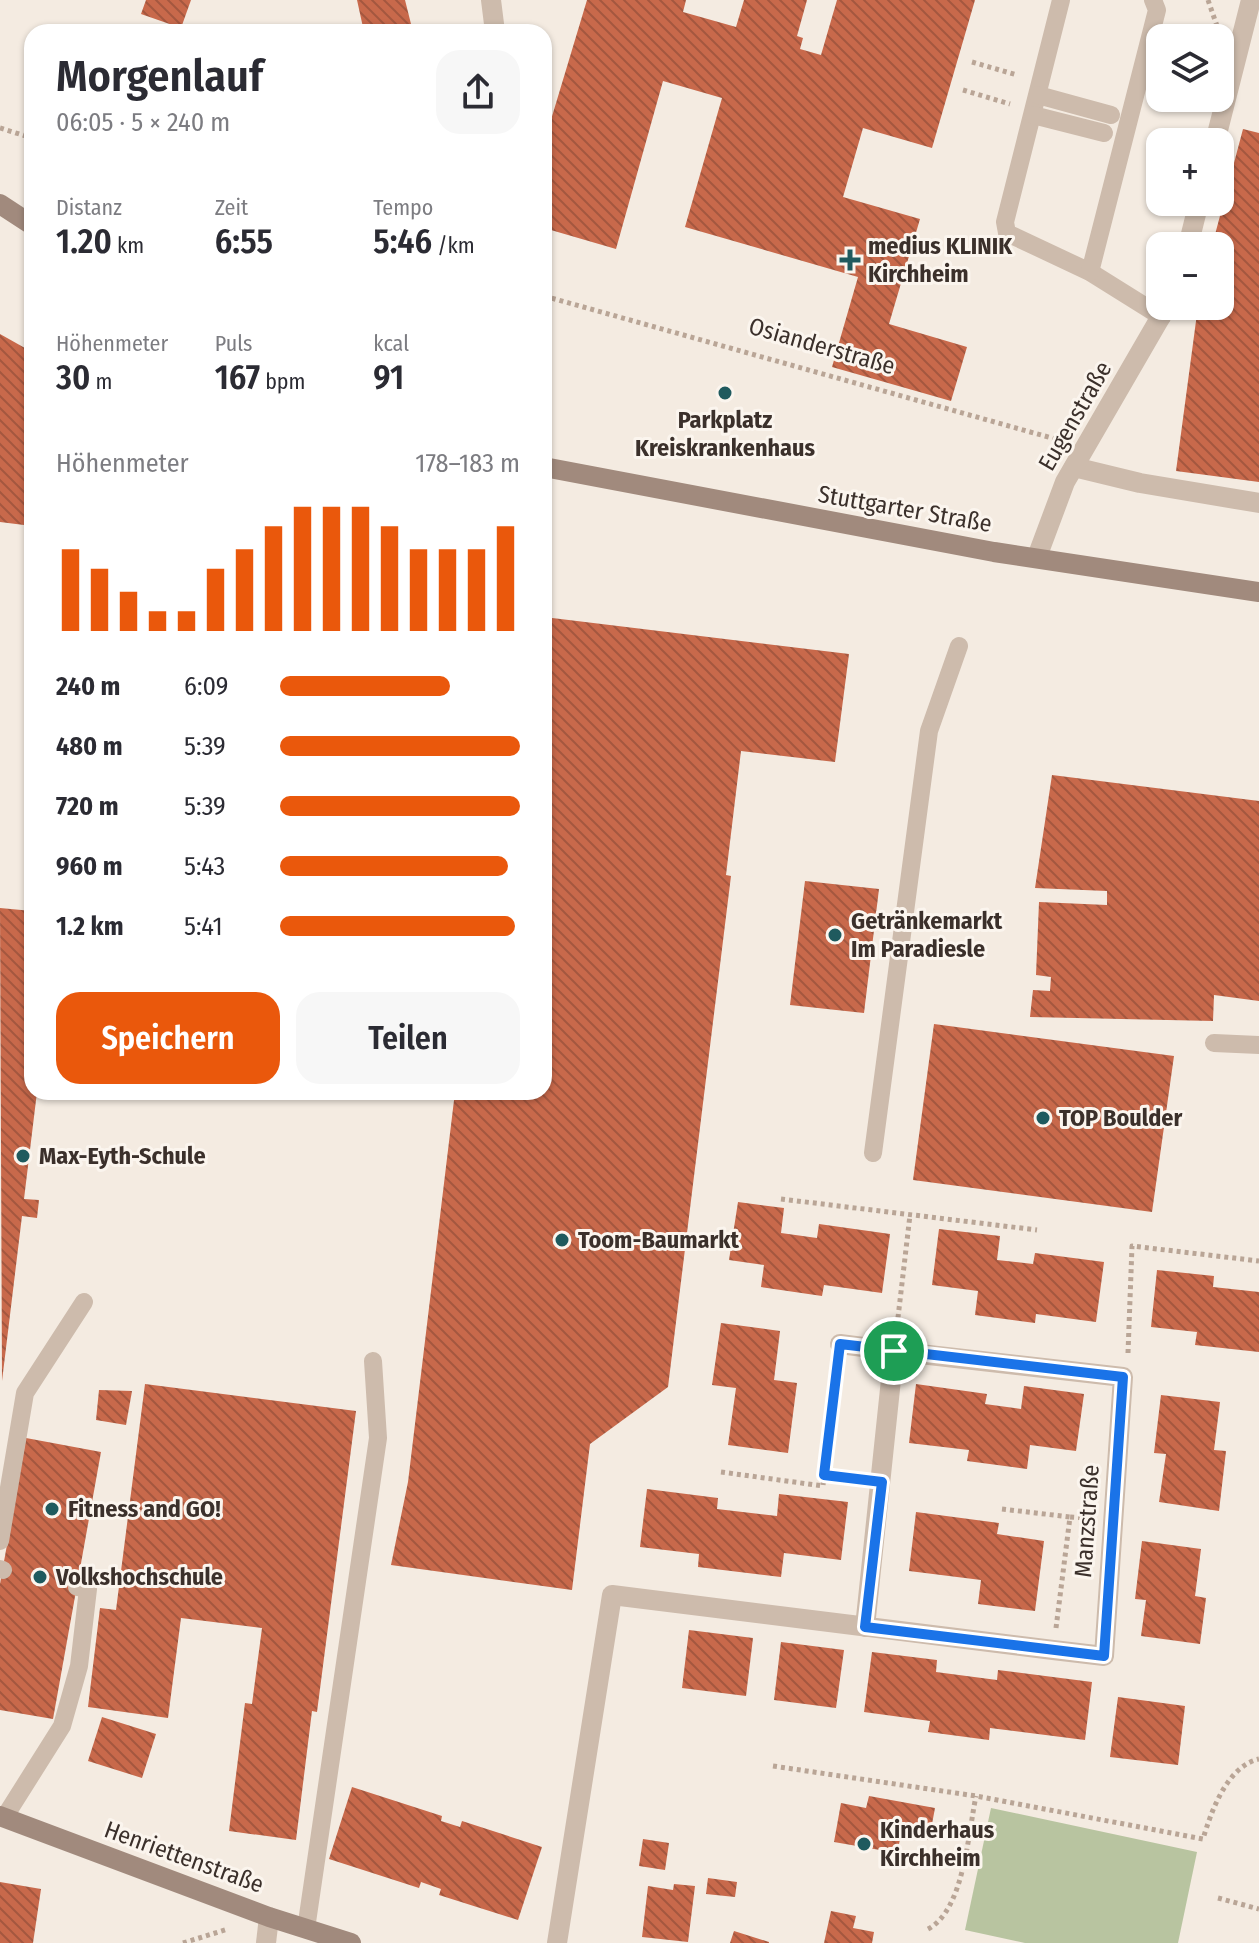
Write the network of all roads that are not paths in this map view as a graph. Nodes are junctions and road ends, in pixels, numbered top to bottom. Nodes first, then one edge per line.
1 (491, 0) edge
2 (1061, 0) edge
3 (1153, 0) edge
4 (1251, 0) edge
5 (494, 24) edge
6 (1037, 100) junction
7 (1108, 124) dead end
8 (1219, 128) edge
9 (0, 204) edge
10 (24, 220) edge
11 (1090, 272) junction
12 (1146, 302) edge
13 (1159, 320) edge
14 (1074, 467) junction
15 (552, 468) edge
16 (1259, 503) edge
17 (1037, 557) junction
18 (1259, 592) edge
19 (959, 646) dead end
20 (1214, 1043) dead end
21 (1259, 1045) edge
22 (873, 1153) dead end
23 (84, 1302) dead end
24 (840, 1344) road end
25 (894, 1351) junction
26 (373, 1361) dead end
27 (0, 1541) edge
28 (77, 1587) dead end
29 (865, 1627) junction
30 (2, 1817) edge
31 (269, 1917) junction
32 (306, 1929) junction
33 (266, 1943) edge
34 (351, 1943) edge
35 (557, 1943) edge

1 - 5 street
2 - 6 lane
3 - 11 lane
4 - 8 street
6 - 7 lane
6 - 11 lane
9 - 10 main road
11 - 12 lane
13 - 14 street, Eugenstraße
14 - 16 street
14 - 17 street, Eugenstraße
15 - 17 main road, Stuttgarter Straße
17 - 18 main road, Stuttgarter Straße
19 - 22 lane
20 - 21 lane
23 - 27 lane
24 - 25 street
25 - 29 street
25 - 29 street, Manzstraße
26 - 32 lane
28 - 30 lane
29 - 35 street, Manzstraße
30 - 31 main road, Henriettenstraße
31 - 32 main road, Henriettenstraße
31 - 33 street
32 - 34 main road, Henriettenstraße

